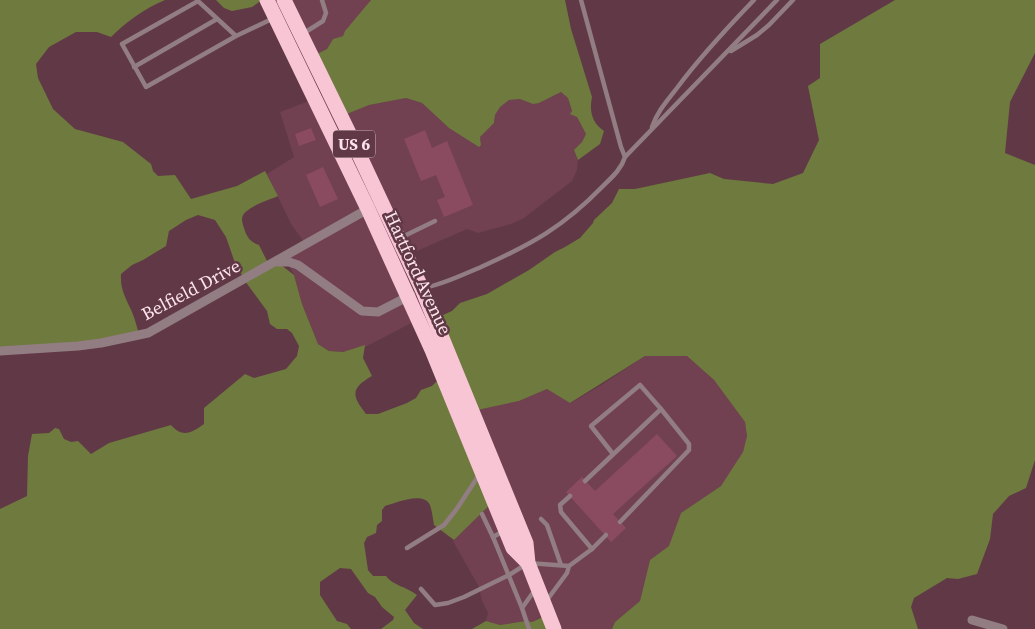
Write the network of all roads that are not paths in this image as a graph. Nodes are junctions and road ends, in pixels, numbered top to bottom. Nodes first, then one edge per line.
1 (266, 0) edge
2 (284, 0) edge
3 (322, 0) edge
4 (581, 0) edge
5 (754, 0) edge
6 (777, 0) edge
7 (793, 0) edge
8 (275, 17) junction
9 (217, 19) junction
10 (301, 35) junction
11 (236, 36) junction
12 (726, 54) junction
13 (134, 67) junction
14 (651, 130) junction
15 (626, 157) junction
16 (368, 209) junction
17 (435, 221) dead end
18 (399, 238) junction
19 (276, 262) junction
20 (422, 289) junction
21 (408, 296) junction
22 (0, 351) edge
23 (661, 409) junction
24 (613, 454) junction
25 (481, 472) junction
26 (586, 481) dead end
27 (570, 496) dead end
28 (482, 514) dead end
29 (541, 519) dead end
30 (620, 522) dead end
31 (500, 533) junction
32 (606, 535) dead end
33 (407, 548) dead end
34 (592, 549) junction
35 (528, 563) junction
36 (560, 565) junction
37 (569, 566) junction
38 (509, 575) junction
39 (421, 589) dead end
40 (541, 596) junction
41 (522, 608) junction
42 (972, 620) dead end
43 (529, 629) edge
44 (554, 629) edge
45 (1003, 629) edge

1 - 8 highway, Hartford Avenue / US 6
2 - 10 highway, Hartford Avenue / US 6
3 - 10 lane
4 - 15 lane
5 - 14 lane
6 - 12 lane
7 - 12 lane
8 - 11 lane
8 - 16 highway, Hartford Avenue / US 6
9 - 11 lane
9 - 13 lane
9 - 13 lane
10 - 18 highway, Hartford Avenue / US 6
11 - 13 lane
12 - 14 lane
14 - 15 lane
15 - 20 lane
16 - 19 street, Belfield Drive
16 - 21 highway, Hartford Avenue / US 6
17 - 18 lane
18 - 20 highway, Hartford Avenue / US 6
19 - 21 street
19 - 22 street, Belfield Drive
20 - 21 street
20 - 35 highway, Hartford Avenue / US 6
21 - 25 highway, Hartford Avenue / US 6
23 - 24 lane
23 - 24 lane
23 - 30 lane
24 - 26 lane
25 - 31 highway, Hartford Avenue / US 6
25 - 33 lane
27 - 34 lane
28 - 31 lane
29 - 36 lane
31 - 35 highway, Hartford Avenue / US 6
31 - 38 lane
32 - 34 lane
34 - 37 lane
35 - 36 lane
35 - 38 lane
35 - 40 highway, Hartford Avenue / US 6
36 - 37 lane
37 - 40 lane
38 - 39 lane
38 - 41 lane
40 - 41 lane
40 - 44 highway, Hartford Avenue / US 6
41 - 43 lane
42 - 45 street

